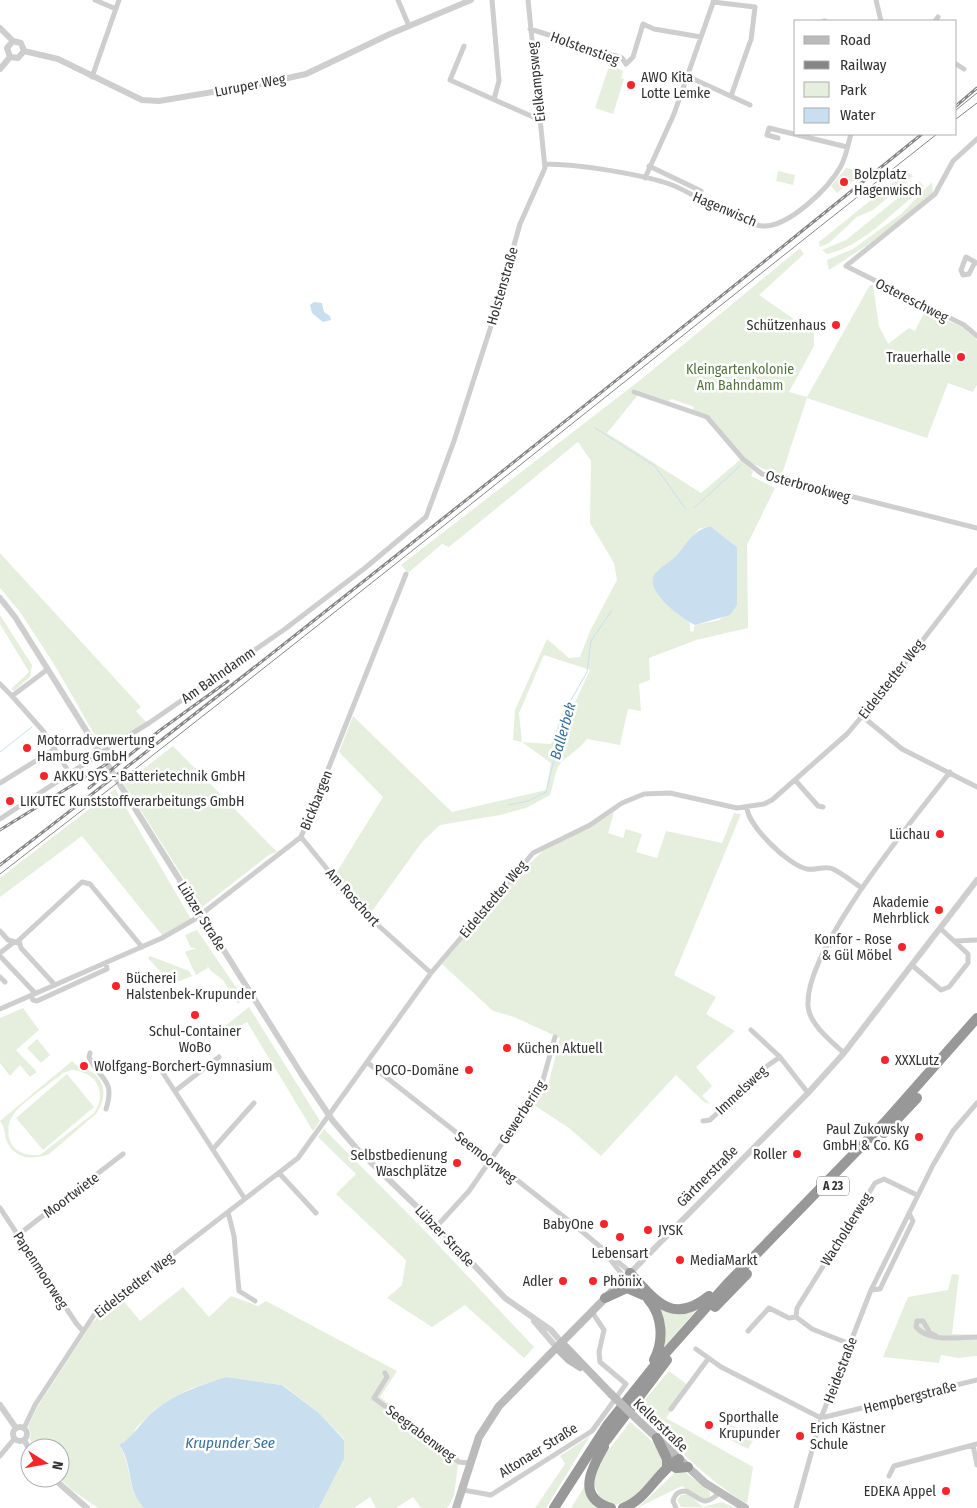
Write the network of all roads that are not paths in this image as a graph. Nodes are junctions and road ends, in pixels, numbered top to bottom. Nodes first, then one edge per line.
1 (95, 0) edge
2 (119, 0) edge
3 (398, 0) edge
4 (471, 0) edge
5 (492, 0) edge
6 (528, 0) edge
7 (876, 0) edge
8 (714, 1) edge
9 (116, 9) junction
10 (881, 20) edge
11 (409, 26) junction
12 (0, 28) edge
13 (530, 28) junction
14 (701, 37) junction
15 (13, 41) junction
16 (464, 46) dead end
17 (24, 51) junction
18 (10, 57) junction
19 (957, 65) edge
20 (0, 68) edge
21 (964, 69) dead end
22 (687, 76) junction
23 (92, 77) junction
24 (731, 96) junction
25 (494, 99) junction
26 (750, 106) dead end
27 (540, 120) junction
28 (794, 134) edge
29 (798, 135) edge
30 (851, 135) edge
31 (778, 138) dead end
32 (977, 140) edge
33 (847, 147) junction
34 (545, 164) junction
35 (649, 166) junction
36 (645, 178) junction
37 (701, 191) dead end
38 (977, 336) edge
39 (634, 392) dead end
40 (426, 517) joint
41 (977, 528) edge
42 (977, 570) edge
43 (406, 574) dead end
44 (0, 598) edge
45 (48, 670) junction
46 (0, 684) edge
47 (12, 696) junction
48 (862, 716) junction
49 (55, 749) junction
50 (950, 772) junction
51 (70, 774) junction
52 (795, 780) junction
53 (0, 783) edge
54 (977, 787) edge
55 (747, 807) junction
56 (824, 807) dead end
57 (0, 819) edge
58 (301, 837) junction
59 (977, 880) edge
60 (862, 888) junction
61 (201, 915) junction
62 (941, 929) junction
63 (0, 931) edge
64 (977, 940) edge
65 (955, 941) junction
66 (16, 942) junction
67 (142, 946) junction
68 (0, 955) edge
69 (106, 963) junction
70 (913, 966) junction
71 (432, 973) junction
72 (0, 977) edge
73 (5, 982) dead end
74 (55, 985) junction
75 (33, 994) junction
76 (0, 1009) edge
77 (977, 1018) edge
78 (977, 1029) edge
79 (751, 1030) dead end
80 (555, 1037) dead end
81 (90, 1053) dead end
82 (844, 1053) junction
83 (220, 1057) dead end
84 (780, 1057) junction
85 (368, 1063) junction
86 (161, 1070) dead end
87 (175, 1091) junction
88 (808, 1093) junction
89 (254, 1103) dead end
90 (977, 1103) edge
91 (106, 1109) dead end
92 (329, 1115) junction
93 (703, 1121) dead end
94 (213, 1149) junction
95 (123, 1154) dead end
96 (490, 1161) junction
97 (279, 1173) junction
98 (917, 1195) junction
99 (245, 1199) junction
100 (0, 1208) edge
101 (228, 1212) junction
102 (316, 1213) dead end
103 (437, 1226) junction
104 (18, 1235) junction
105 (628, 1275) junction
106 (727, 1284) junction
107 (643, 1295) junction
108 (605, 1298) junction
109 (255, 1301) dead end
110 (592, 1312) junction
111 (796, 1317) junction
112 (82, 1330) junction
113 (748, 1331) dead end
114 (936, 1336) dead end
115 (977, 1337) edge
116 (850, 1344) junction
117 (559, 1345) junction
118 (696, 1349) dead end
119 (708, 1359) junction
120 (385, 1373) dead end
121 (645, 1376) junction
122 (977, 1380) edge
123 (0, 1405) edge
124 (671, 1409) dead end
125 (821, 1418) junction
126 (16, 1428) junction
127 (24, 1428) junction
128 (614, 1428) junction
129 (25, 1438) edge
130 (657, 1438) junction
131 (14, 1439) junction
132 (20, 1441) edge
133 (975, 1444) edge
134 (0, 1456) edge
135 (469, 1463) junction
136 (674, 1465) junction
137 (977, 1465) edge
138 (688, 1468) joint
139 (888, 1476) dead end
140 (64, 1488) edge
141 (463, 1490) junction
142 (719, 1492) junction
143 (87, 1508) edge
144 (456, 1508) edge
145 (554, 1508) edge
146 (562, 1508) edge
147 (611, 1508) edge
148 (623, 1508) edge
149 (632, 1508) edge
150 (676, 1508) edge
151 (744, 1508) edge
152 (796, 1508) edge

1 - 9 street
2 - 9 street
3 - 11 street
4 - 11 street, Luruper Weg
5 - 25 street
6 - 13 street, Eielkampsweg
7 - 10 street
8 - 14 street
8 - 24 street
9 - 23 street
11 - 23 street, Luruper Weg
12 - 15 street
13 - 14 street, Holstenstieg
13 - 27 street, Eielkampsweg
14 - 22 street
15 - 17 street
15 - 18 street
16 - 25 street
17 - 18 street
17 - 23 street, Luruper Weg
18 - 20 street
19 - 21 street
22 - 24 street
22 - 35 street
24 - 26 street
25 - 27 street
27 - 34 street, Eielkampsweg
28 - 31 street
29 - 33 street
30 - 33 street, Hagenwisch
32 - 38 street, Ostereschweg
33 - 36 street, Hagenwisch
34 - 36 street
34 - 40 street, Holstenstraße
35 - 36 street
35 - 37 street
39 - 41 street, Osterbrookweg
40 - 51 street, Am Bahndamm, bridge
42 - 48 street, Eidelstedter Weg
43 - 58 street, Bickbargen
44 - 45 street, Lübzer Straße
45 - 47 street
45 - 61 street, Lübzer Straße
46 - 47 street
47 - 49 street
48 - 50 street
48 - 52 street, Eidelstedter Weg
49 - 51 street
49 - 53 street
50 - 54 street
50 - 60 street
51 - 57 street, Am Bahndamm
52 - 55 street, Eidelstedter Weg
52 - 56 street
55 - 60 street
55 - 71 street, Eidelstedter Weg
58 - 61 street, Bickbargen
58 - 71 street, Am Roschort
59 - 62 street, Gärtnerstraße
60 - 82 street
61 - 67 street, Bickbargen
61 - 92 street, Lübzer Straße
62 - 65 street
62 - 70 street, Gärtnerstraße
63 - 66 street
64 - 65 street
65 - 70 street
66 - 67 street
66 - 68 street
66 - 74 street
67 - 69 street, Bickbargen
68 - 75 street
69 - 74 street, Bickbargen
69 - 75 street, Bickbargen
70 - 82 street, Gärtnerstraße
71 - 85 street, Eidelstedter Weg
72 - 73 street
74 - 75 street, Bickbargen
75 - 76 street, Bickbargen
77 - 106 highway, A 23
78 - 128 highway, A 23
79 - 84 street, Immelsweg
80 - 96 street, Gewerbering
81 - 91 street
82 - 88 street, Gärtnerstraße
83 - 87 street
84 - 88 street, Immelsweg
84 - 93 street, Immelsweg
85 - 92 street, Eidelstedter Weg
85 - 96 street, Seemoorweg
86 - 87 street
87 - 94 street
88 - 105 street, Gärtnerstraße
89 - 94 street
90 - 98 street, Heidestraße
92 - 97 street, Eidelstedter Weg
92 - 103 street, Lübzer Straße
94 - 99 street
95 - 104 street, Moortwiete
96 - 103 street, Gewerbering
96 - 105 street, Seemoorweg
97 - 99 street, Eidelstedter Weg
97 - 102 street
98 - 111 street, Wacholderweg
98 - 116 street, Heidestraße
99 - 101 street, Eidelstedter Weg
100 - 104 street, Papenmoorweg
101 - 109 street
101 - 112 street, Eidelstedter Weg
103 - 117 street, Lübzer Straße
104 - 112 street, Papenmoorweg
105 - 106 highway
105 - 107 highway
105 - 108 main road, Gärtnerstraße
106 - 121 highway, A 23
107 - 108 highway
107 - 121 highway
108 - 110 main road, Gärtnerstraße
110 - 117 main road, Gärtnerstraße
110 - 141 street, Altonaer Straße
111 - 113 street
111 - 116 street
112 - 127 street, Eidelstedter Weg
114 - 115 street
116 - 125 street, Heidestraße
117 - 130 main road, Kellerstraße, bridge
117 - 135 main road, Gärtnerstraße
118 - 119 street
119 - 124 street
119 - 125 street
120 - 135 street, Seegrabenweg
121 - 145 highway, A 23
122 - 125 street, Hempbergstraße
123 - 126 street
125 - 152 street, Heidestraße
126 - 127 street
126 - 131 street
127 - 129 street
128 - 146 highway, A 23
128 - 147 highway
130 - 136 main road, Kellerstraße
130 - 136 highway
131 - 132 street
131 - 134 street
133 - 137 street
133 - 139 street
135 - 141 main road, Gärtnerstraße
136 - 138 highway
136 - 148 highway
136 - 149 highway
138 - 142 main road, Kellerstraße
140 - 143 street
141 - 144 main road
142 - 150 street
142 - 151 main road, Kellerstraße

